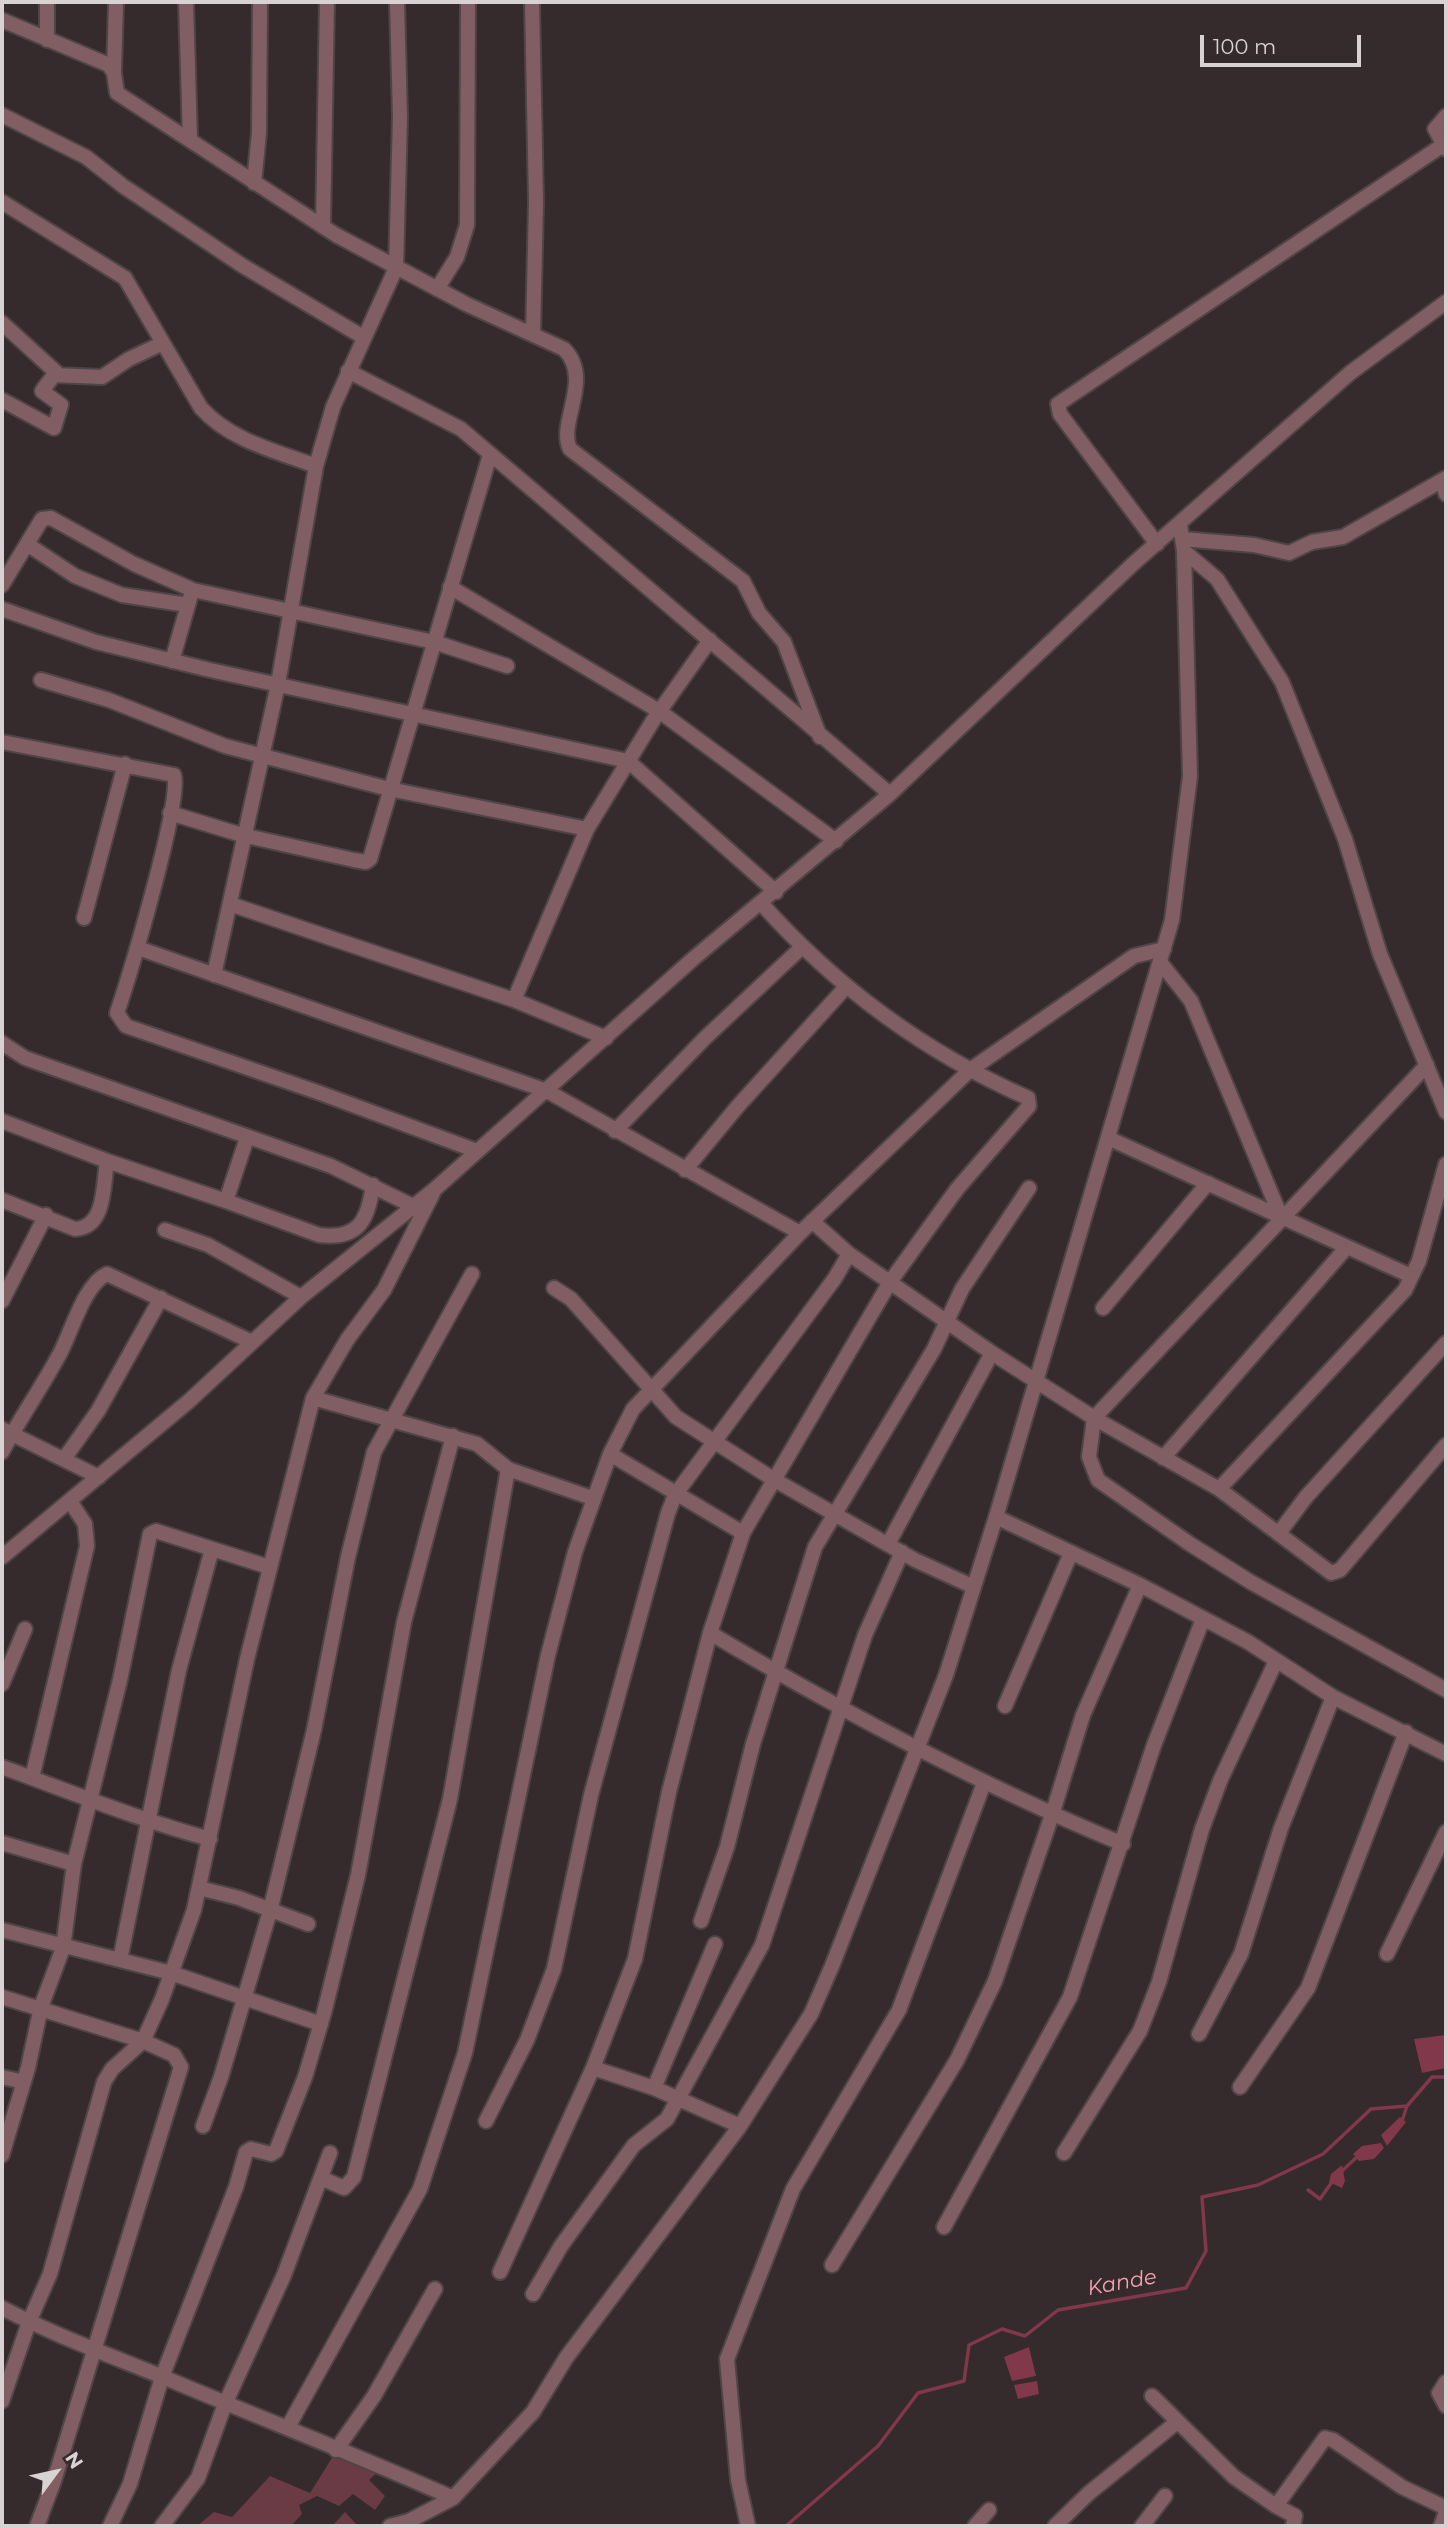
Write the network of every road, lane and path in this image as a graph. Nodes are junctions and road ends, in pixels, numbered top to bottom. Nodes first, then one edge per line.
1 (47, 2) edge
2 (117, 2) edge
3 (186, 2) edge
4 (260, 2) edge
5 (327, 2) edge
6 (397, 2) edge
7 (468, 2) edge
8 (532, 2) edge
9 (2, 20) edge
10 (47, 40) junction
11 (114, 72) junction
12 (2, 115) edge
13 (1446, 116) edge
14 (190, 139) junction
15 (1445, 147) edge
16 (254, 183) junction
17 (2, 202) edge
18 (323, 227) junction
19 (396, 268) junction
20 (437, 289) junction
21 (1446, 302) edge
22 (2, 323) edge
23 (533, 335) junction
24 (363, 337) junction
25 (163, 343) junction
26 (348, 371) junction
27 (58, 374) junction
28 (2, 400) edge
29 (490, 455) junction
30 (316, 466) junction
31 (1445, 484) edge
32 (1182, 538) junction
33 (27, 544) junction
34 (1157, 544) junction
35 (2, 584) edge
36 (450, 587) junction
37 (193, 590) junction
38 (188, 605) junction
39 (2, 609) edge
40 (292, 611) junction
41 (710, 640) junction
42 (434, 642) junction
43 (172, 661) junction
44 (507, 666) dead end
45 (41, 680) dead end
46 (278, 684) junction
47 (659, 711) junction
48 (413, 714) junction
49 (820, 737) junction
50 (2, 742) edge
51 (263, 754) junction
52 (628, 761) junction
53 (125, 764) junction
54 (389, 789) junction
55 (890, 794) junction
56 (170, 813) junction
57 (587, 829) junction
58 (242, 835) junction
59 (835, 841) junction
60 (776, 892) junction
61 (230, 904) junction
62 (761, 904) junction
63 (84, 918) dead end
64 (138, 948) junction
65 (801, 948) junction
66 (1162, 955) junction
67 (214, 975) junction
68 (845, 988) junction
69 (513, 1000) junction
70 (606, 1038) junction
71 (2, 1043) edge
72 (1427, 1065) junction
73 (970, 1070) junction
74 (547, 1091) junction
75 (1446, 1112) edge
76 (2, 1121) edge
77 (615, 1131) junction
78 (247, 1138) junction
79 (1108, 1138) junction
80 (477, 1151) junction
81 (107, 1161) junction
82 (1446, 1164) edge
83 (685, 1170) junction
84 (1208, 1184) junction
85 (373, 1185) junction
86 (1029, 1188) dead end
87 (435, 1189) junction
88 (2, 1200) edge
89 (226, 1201) junction
90 (413, 1206) junction
91 (46, 1215) junction
92 (1280, 1217) junction
93 (813, 1221) junction
94 (166, 1230) dead end
95 (800, 1233) junction
96 (1347, 1247) junction
97 (849, 1254) junction
98 (472, 1274) dead end
99 (1412, 1276) junction
100 (890, 1282) junction
101 (554, 1288) dead end
102 (301, 1297) junction
103 (3, 1298) edge
104 (161, 1298) junction
105 (1103, 1308) dead end
106 (947, 1322) junction
107 (253, 1342) junction
108 (1446, 1343) edge
109 (992, 1353) junction
110 (1035, 1382) junction
111 (651, 1392) junction
112 (313, 1398) junction
113 (391, 1418) junction
114 (1094, 1418) junction
115 (7, 1431) edge
116 (453, 1436) junction
117 (713, 1442) junction
118 (1444, 1451) edge
119 (2, 1452) edge
120 (610, 1454) junction
121 (1163, 1458) junction
122 (64, 1460) junction
123 (509, 1469) junction
124 (99, 1477) junction
125 (773, 1479) junction
126 (1219, 1489) junction
127 (675, 1495) junction
128 (592, 1498) junction
129 (69, 1502) junction
130 (836, 1514) junction
131 (996, 1517) junction
132 (743, 1533) junction
133 (1279, 1534) junction
134 (888, 1544) junction
135 (212, 1549) junction
136 (902, 1552) junction
137 (1071, 1553) junction
138 (2, 1557) edge
139 (269, 1567) junction
140 (1140, 1586) junction
141 (974, 1587) junction
142 (1203, 1619) junction
143 (25, 1629) dead end
144 (710, 1633) junction
145 (1276, 1661) junction
146 (776, 1672) junction
147 (2, 1684) edge
148 (1446, 1690) edge
149 (1333, 1697) junction
150 (840, 1706) junction
151 (1005, 1706) dead end
152 (1406, 1732) junction
153 (917, 1748) junction
154 (1446, 1754) edge
155 (2, 1767) edge
156 (32, 1778) junction
157 (984, 1783) junction
158 (91, 1798) junction
159 (1052, 1815) junction
160 (148, 1823) junction
161 (1446, 1832) edge
162 (210, 1839) junction
163 (2, 1843) edge
164 (1123, 1844) junction
165 (74, 1864) junction
166 (199, 1888) junction
167 (270, 1911) junction
168 (701, 1921) dead end
169 (309, 1924) dead end
170 (2, 1930) edge
171 (715, 1944) dead end
172 (63, 1948) junction
173 (1387, 1954) dead end
174 (120, 1960) junction
175 (172, 1973) junction
176 (2, 1997) edge
177 (244, 1998) junction
178 (41, 2007) junction
179 (321, 2024) junction
180 (1199, 2034) dead end
181 (143, 2041) junction
182 (593, 2068) junction
183 (2, 2077) edge
184 (24, 2082) junction
185 (1240, 2087) dead end
186 (654, 2088) junction
187 (678, 2098) junction
188 (486, 2121) dead end
189 (203, 2126) dead end
190 (740, 2126) junction
191 (330, 2153) dead end
192 (1064, 2153) dead end
193 (2, 2155) edge
194 (321, 2178) junction
195 (944, 2228) dead end
196 (832, 2265) dead end
197 (500, 2272) dead end
198 (435, 2289) dead end
199 (533, 2294) dead end
200 (2, 2308) edge
201 (29, 2322) junction
202 (94, 2351) junction
203 (162, 2377) junction
204 (1446, 2382) edge
205 (3, 2393) edge
206 (1152, 2396) dead end
207 (225, 2404) junction
208 (1446, 2406) edge
209 (1177, 2422) junction
210 (288, 2427) junction
211 (336, 2450) junction
212 (1165, 2496) dead end
213 (453, 2498) junction
214 (1276, 2506) junction
215 (989, 2510) dead end
216 (1446, 2510) edge
217 (37, 2526) edge
218 (110, 2526) edge
219 (162, 2526) edge
220 (390, 2526) edge
221 (748, 2526) edge
222 (975, 2526) edge
223 (1055, 2526) edge
224 (1142, 2526) edge
225 (1293, 2526) edge
226 (1441, 2526) edge

1 - 10 street
2 - 11 street
3 - 14 street
4 - 16 street
5 - 18 street
6 - 19 street
7 - 20 street
8 - 23 street
9 - 10 street
10 - 11 street
11 - 14 street
12 - 24 street
13 - 15 street
14 - 16 street
15 - 34 street
16 - 18 street
17 - 25 street
18 - 19 street
19 - 20 street
19 - 24 street
20 - 23 street
21 - 32 street
22 - 27 street
23 - 49 street
24 - 26 street
25 - 27 street
25 - 30 street
26 - 29 street
26 - 30 street
27 - 28 street
29 - 36 street
29 - 41 street
30 - 40 street
31 - 32 street
32 - 34 street
32 - 66 street
32 - 72 street
33 - 35 street
33 - 37 street
33 - 38 street
34 - 55 street
36 - 42 street
36 - 47 street
37 - 38 street
37 - 40 street
38 - 43 street
39 - 43 street
40 - 42 street
40 - 46 street
41 - 47 street
41 - 49 street
42 - 44 street
42 - 48 street
43 - 46 street
45 - 51 street
46 - 48 street
46 - 51 street
47 - 52 street
47 - 59 street
48 - 52 street
48 - 54 street
49 - 55 street
50 - 53 street
51 - 54 street
51 - 58 street
52 - 57 street
52 - 60 street
53 - 56 street
53 - 63 street
54 - 57 street
54 - 58 street
55 - 59 street
56 - 58 street
56 - 64 street
57 - 69 street
58 - 61 street
59 - 60 street
60 - 62 street
61 - 67 street
61 - 69 street
62 - 65 street
62 - 70 street
64 - 67 street
64 - 80 street
65 - 68 street
65 - 77 street
66 - 73 street
66 - 79 street
66 - 92 street
67 - 74 street
68 - 73 street
68 - 83 street
69 - 70 street
70 - 74 street
71 - 78 street
72 - 75 street
72 - 92 street
73 - 93 street
73 - 100 street
74 - 77 street
74 - 80 street
76 - 81 street
77 - 83 street
78 - 85 street
78 - 89 street
79 - 84 street
79 - 110 street
80 - 87 street
81 - 89 street
81 - 91 street
82 - 99 street
83 - 95 street
84 - 92 street
84 - 105 street
85 - 89 street
85 - 90 street
86 - 106 street
87 - 90 street
87 - 112 street
88 - 91 street
90 - 102 street
91 - 103 street
92 - 96 street
92 - 114 street
93 - 95 street
93 - 97 street
94 - 102 street
95 - 111 street
96 - 99 street
96 - 121 street
97 - 100 street
97 - 117 street
98 - 113 street
99 - 126 street
100 - 106 street
100 - 125 street
101 - 111 street
102 - 107 street
104 - 107 street
104 - 115 street
104 - 122 street
106 - 109 street
106 - 130 street
107 - 124 street
108 - 133 street
109 - 110 street
109 - 134 street
110 - 114 street
110 - 131 street
111 - 117 street
111 - 120 street
112 - 113 street
112 - 139 street
113 - 116 street
113 - 167 street
114 - 121 street
114 - 148 street
115 - 119 street
115 - 122 street
116 - 123 street
116 - 179 street
117 - 125 street
117 - 127 street
118 - 133 street
120 - 127 street
120 - 128 street
121 - 126 street
122 - 124 street
123 - 128 street
123 - 194 street
124 - 129 street
125 - 130 street
125 - 132 street
126 - 133 street
127 - 132 street
127 - 188 street
128 - 210 street
129 - 138 street
129 - 156 street
130 - 134 street
130 - 146 street
131 - 137 street
131 - 141 street
132 - 144 street
134 - 136 street
135 - 139 street
135 - 158 street
135 - 160 street
136 - 141 street
136 - 150 street
137 - 140 street
137 - 151 street
139 - 162 street
140 - 142 street
140 - 159 street
141 - 153 street
142 - 145 street
142 - 164 street
143 - 147 street
144 - 146 street
144 - 182 street
145 - 149 street
145 - 192 street
146 - 150 street
146 - 168 street
149 - 152 street
149 - 180 street
150 - 153 street
150 - 187 street
152 - 154 street
152 - 185 street
153 - 157 street
153 - 190 street
155 - 156 street
156 - 158 street
157 - 159 street
157 - 221 street
158 - 160 street
158 - 165 street
159 - 164 street
159 - 196 street
160 - 162 street
160 - 174 street
161 - 173 street
162 - 166 street
163 - 165 street
164 - 195 street
165 - 172 street
166 - 167 street
166 - 175 street
167 - 169 street
167 - 177 street
170 - 172 street
171 - 186 street
172 - 174 street
172 - 178 street
174 - 175 street
175 - 177 street
175 - 181 street
176 - 178 street
177 - 179 street
177 - 189 street
178 - 181 street
178 - 184 street
179 - 203 street
181 - 201 street
181 - 202 street
182 - 186 street
182 - 197 street
183 - 184 street
184 - 193 street
186 - 187 street
187 - 190 street
187 - 199 street
190 - 213 street
191 - 194 street
194 - 207 street
198 - 211 street
200 - 201 street
201 - 202 street
201 - 205 street
202 - 203 street
202 - 217 street
203 - 207 street
203 - 218 street
204 - 208 street
206 - 209 street
207 - 210 street
207 - 219 street
209 - 214 street
209 - 223 street
210 - 211 street
211 - 213 street
212 - 224 street
213 - 220 street
214 - 216 street
214 - 225 street
215 - 222 street
216 - 226 street

